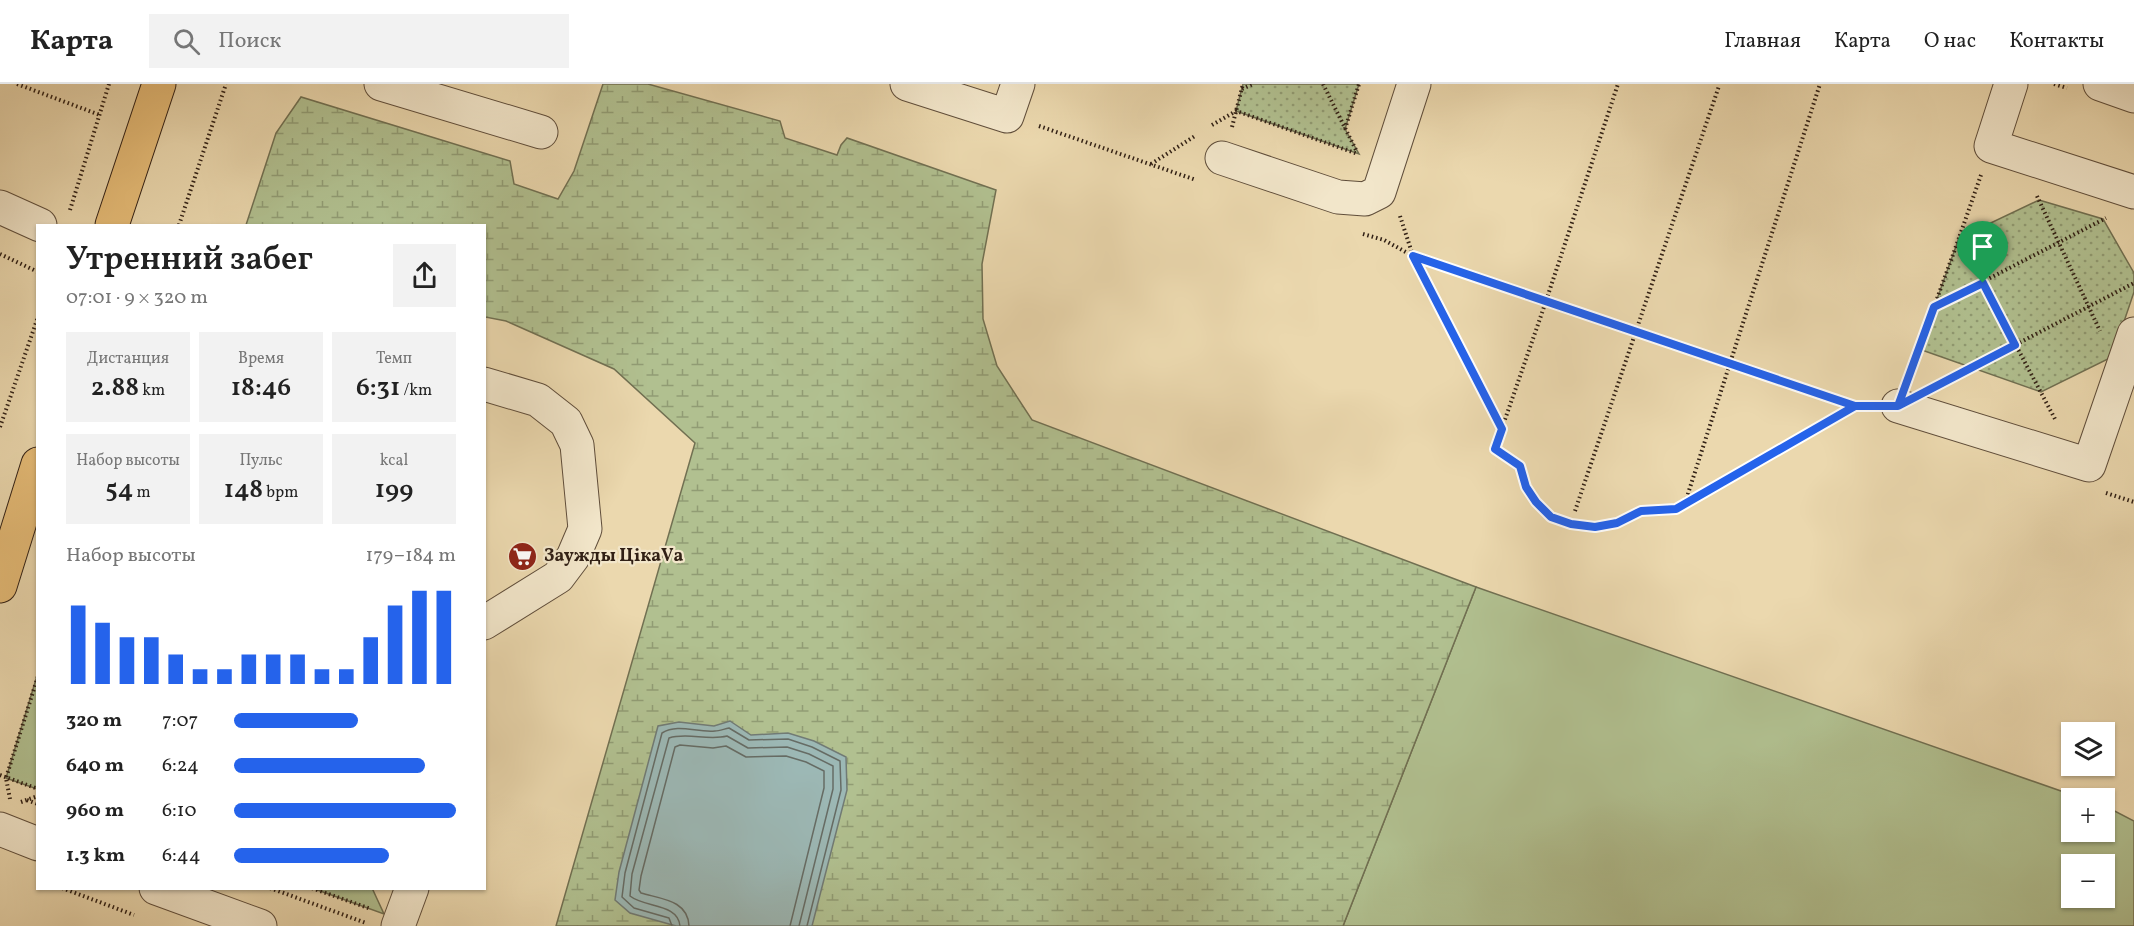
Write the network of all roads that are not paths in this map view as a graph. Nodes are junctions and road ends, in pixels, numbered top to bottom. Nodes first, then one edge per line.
1 (159, 84) edge
2 (381, 84) edge
3 (906, 84) edge
4 (1018, 84) edge
5 (1414, 84) edge
6 (2011, 84) edge
7 (2100, 84) edge
8 (2134, 96) edge
9 (541, 132) dead end
10 (1213, 170) road end
11 (2124, 203) edge
12 (0, 207) edge
13 (54, 220) edge
14 (112, 224) edge
15 (2134, 334) edge
16 (486, 385) edge
17 (1898, 406) road end
18 (36, 470) edge
19 (0, 586) edge
20 (486, 622) edge
21 (2, 831) edge
22 (36, 843) edge
23 (161, 890) edge
24 (410, 890) edge
25 (386, 918) edge
26 (260, 926) edge

1 - 14 main road
2 - 9 street
3 - 4 street
5 - 10 street
6 - 11 street
7 - 8 street
12 - 13 street
15 - 17 street
16 - 20 street
18 - 19 main road
21 - 22 street
23 - 26 street
24 - 25 street

